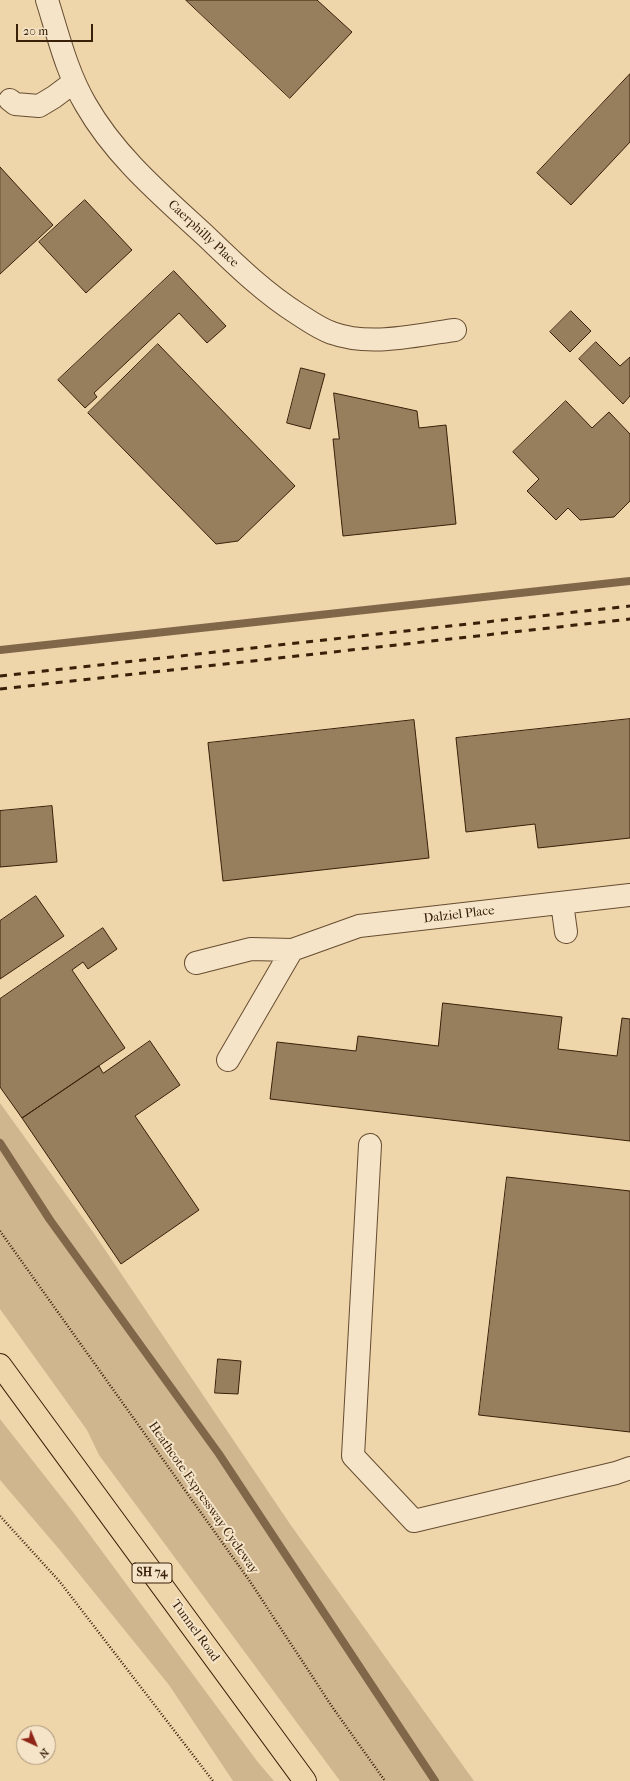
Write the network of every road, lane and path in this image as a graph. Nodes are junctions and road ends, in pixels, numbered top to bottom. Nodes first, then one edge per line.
1 (47, 0) edge
2 (74, 82) junction
3 (22, 109) dead end
4 (455, 330) dead end
5 (630, 895) edge
6 (562, 903) junction
7 (566, 932) dead end
8 (292, 950) junction
9 (196, 963) dead end
10 (228, 1060) dead end
11 (370, 1145) dead end
12 (0, 1231) edge
13 (0, 1365) edge
14 (630, 1468) edge
15 (0, 1516) edge
16 (213, 1781) edge
17 (305, 1781) edge
18 (385, 1781) edge

1 - 2 street, Caerphilly Place
2 - 3 street
2 - 4 street, Caerphilly Place
5 - 6 street, Dalziel Place
6 - 7 street
6 - 8 street, Dalziel Place
8 - 9 street
8 - 10 street
11 - 14 street
12 - 18 path, Heathcote Expressway Cycleway
13 - 17 highway, Tunnel Road / SH 74
15 - 16 path

